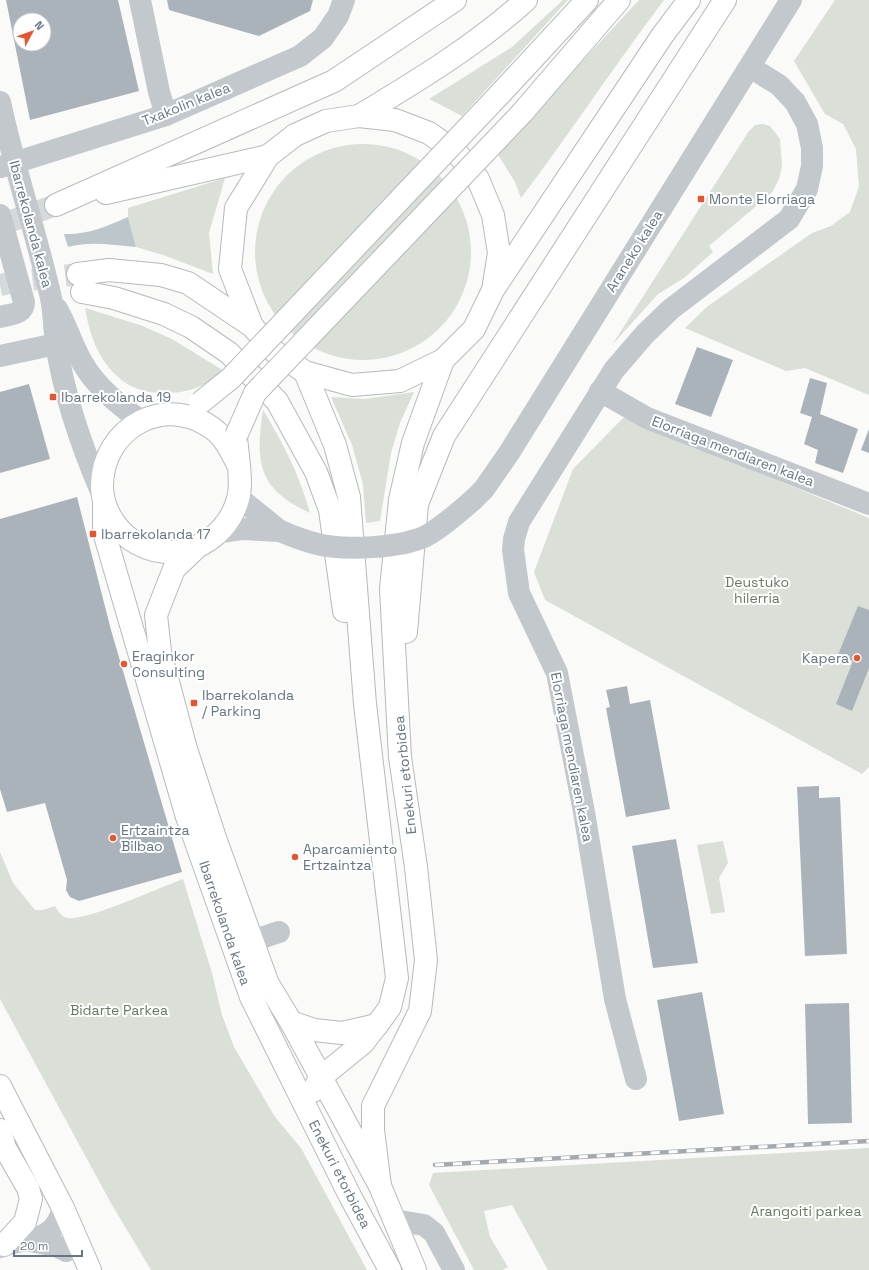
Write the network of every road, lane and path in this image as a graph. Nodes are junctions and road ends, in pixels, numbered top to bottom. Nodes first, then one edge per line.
1 (140, 0) edge
2 (344, 0) edge
3 (455, 0) edge
4 (526, 0) edge
5 (587, 0) edge
6 (619, 0) edge
7 (689, 0) edge
8 (724, 0) edge
9 (791, 0) edge
10 (750, 67) junction
11 (0, 102) edge
12 (166, 115) junction
13 (359, 116) junction
14 (268, 156) junction
15 (7, 165) edge
16 (0, 215) edge
17 (493, 290) junction
18 (51, 300) junction
19 (0, 318) edge
20 (252, 326) junction
21 (56, 344) junction
22 (0, 356) edge
23 (443, 360) junction
24 (305, 372) junction
25 (600, 391) junction
26 (192, 409) junction
27 (141, 421) junction
28 (238, 465) junction
29 (103, 499) junction
30 (243, 501) junction
31 (869, 504) edge
32 (280, 531) junction
33 (221, 532) junction
34 (196, 548) junction
35 (365, 704) junction
36 (400, 757) junction
37 (279, 932) dead end
38 (252, 941) junction
39 (291, 1022) junction
40 (377, 1025) junction
41 (320, 1078) junction
42 (636, 1079) dead end
43 (0, 1086) edge
44 (305, 1106) junction
45 (0, 1120) edge
46 (0, 1130) edge
47 (333, 1162) junction
48 (380, 1186) junction
49 (61, 1215) junction
50 (394, 1220) junction
51 (30, 1241) junction
52 (2, 1246) edge
53 (66, 1251) junction
54 (77, 1270) edge
55 (90, 1270) edge
56 (390, 1270) edge
57 (415, 1270) edge
58 (454, 1270) edge

1 - 12 street
2 - 12 street, Txakolin kalea
3 - 14 main road
4 - 13 main road
5 - 26 main road, bridge
6 - 28 main road, bridge
7 - 17 main road
8 - 36 main road
9 - 10 street, Araneko kalea
10 - 25 street, Elorriaga mendiaren kalea
10 - 32 street, Araneko kalea, bridge
11 - 15 street, Ibarrekolanda kalea
12 - 15 street, Txakolin kalea
13 - 14 main road
13 - 17 main road
14 - 20 main road
15 - 18 street, Ibarrekolanda kalea
16 - 19 street
17 - 23 main road
18 - 21 street, Ibarrekolanda kalea
18 - 27 street, Ibarrekolanda kalea
20 - 24 main road
20 - 35 main road, Enekuri etorbidea
21 - 22 street
21 - 29 street, Ibarrekolanda kalea
23 - 24 main road
23 - 36 main road, Enekuri etorbidea
24 - 35 main road, Enekuri etorbidea
25 - 31 street, Elorriaga mendiaren kalea
25 - 42 street, Elorriaga mendiaren kalea
26 - 27 main road
26 - 28 main road
27 - 29 main road
28 - 30 main road
29 - 34 main road
29 - 44 main road, Ibarrekolanda kalea
30 - 32 street
30 - 33 main road
32 - 33 street
33 - 34 main road
34 - 38 main road, Ibarrekolanda kalea
35 - 40 main road, Enekuri etorbidea
36 - 48 main road, Enekuri etorbidea
37 - 38 street
38 - 39 main road, Ibarrekolanda kalea
39 - 40 main road
39 - 41 main road, Ibarrekolanda kalea
40 - 41 main road, Enekuri etorbidea
41 - 44 main road, Enekuri etorbidea
41 - 48 main road, Enekuri etorbidea
43 - 49 main road
44 - 47 main road, Enekuri etorbidea
45 - 49 main road
46 - 52 main road
47 - 50 main road
47 - 56 main road, Enekuri etorbidea
48 - 50 main road, Enekuri etorbidea
49 - 51 street
49 - 53 main road
49 - 55 main road
50 - 57 main road, Enekuri etorbidea
50 - 58 street
51 - 52 street
51 - 53 street
53 - 54 main road

